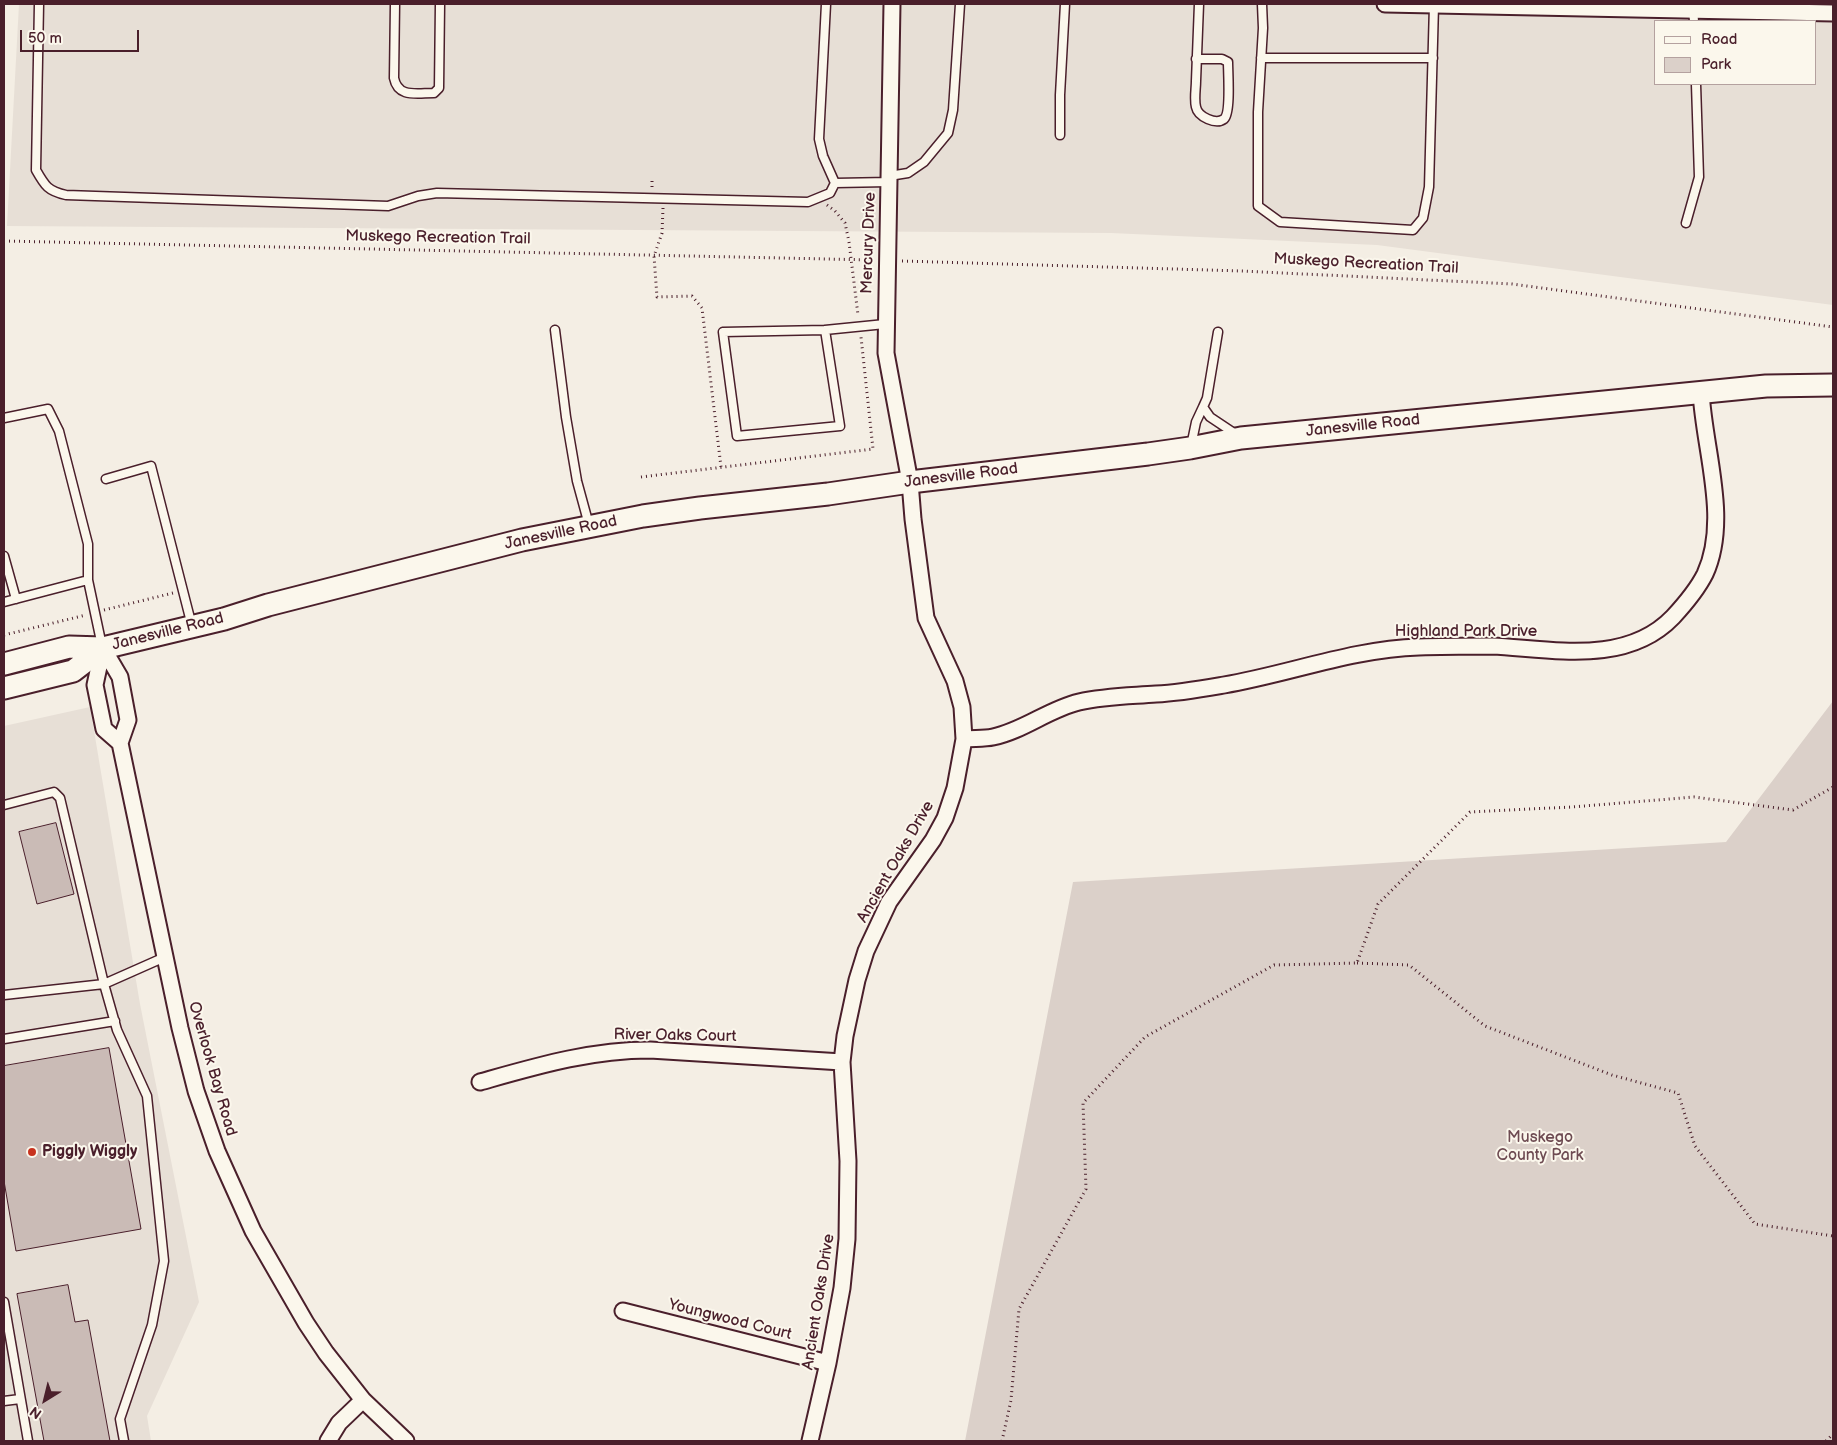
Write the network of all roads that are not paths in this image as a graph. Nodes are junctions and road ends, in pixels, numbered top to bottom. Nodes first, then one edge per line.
1 (39, 4) edge
2 (395, 4) edge
3 (440, 4) edge
4 (826, 4) edge
5 (892, 4) edge
6 (960, 4) edge
7 (1065, 4) edge
8 (1199, 4) edge
9 (1262, 4) edge
10 (1385, 4) edge
11 (1434, 5) junction
12 (1549, 5) edge
13 (1739, 8) edge
14 (1833, 13) edge
15 (1694, 16) edge
16 (1261, 58) junction
17 (1433, 58) junction
18 (1196, 60) junction
19 (1696, 85) edge
20 (1060, 136) dead end
21 (889, 179) junction
22 (835, 183) junction
23 (1686, 223) dead end
24 (886, 324) junction
25 (555, 330) dead end
26 (825, 330) junction
27 (1218, 332) dead end
28 (1833, 385) edge
29 (1701, 392) junction
30 (1203, 407) junction
31 (4, 418) edge
32 (1241, 438) junction
33 (1190, 448) junction
34 (106, 479) dead end
35 (910, 482) junction
36 (589, 526) junction
37 (4, 556) edge
38 (88, 580) junction
39 (16, 598) junction
40 (4, 602) edge
41 (192, 626) junction
42 (103, 648) junction
43 (4, 664) edge
44 (4, 688) edge
45 (964, 739) junction
46 (120, 742) junction
47 (4, 804) edge
48 (165, 957) junction
49 (104, 984) junction
50 (4, 996) edge
51 (115, 1021) junction
52 (4, 1039) edge
53 (842, 1062) junction
54 (480, 1082) dead end
55 (4, 1302) edge
56 (623, 1311) dead end
57 (828, 1363) junction
58 (20, 1400) junction
59 (363, 1400) junction
60 (4, 1402) edge
61 (28, 1441) edge
62 (124, 1441) edge
63 (328, 1441) edge
64 (406, 1441) edge
65 (810, 1441) edge

1 - 22 lane
2 - 3 lane
4 - 22 lane
5 - 21 street, Mercury Drive
6 - 21 lane
7 - 20 lane
8 - 18 lane
9 - 16 lane
10 - 11 street
11 - 12 street
11 - 17 lane
12 - 15 street
13 - 14 street
13 - 15 street
16 - 17 lane
16 - 17 lane
18 - 18 lane
19 - 23 lane
21 - 22 lane
21 - 24 street, Mercury Drive
24 - 26 lane
24 - 35 street, Mercury Drive
25 - 36 lane
26 - 26 lane
27 - 30 lane
28 - 29 main road, Janesville Road
29 - 32 main road, Janesville Road
29 - 45 street, Highland Park Drive
30 - 32 lane
30 - 33 lane
31 - 38 lane
32 - 33 main road, Janesville Road
33 - 35 main road, Janesville Road
34 - 41 lane
35 - 36 main road, Janesville Road
35 - 45 street, Ancient Oaks Drive
36 - 41 main road, Janesville Road
37 - 39 lane
38 - 39 lane
38 - 42 lane
39 - 40 lane
41 - 42 main road, Janesville Road
42 - 43 main road, Janesville Road
42 - 44 main road, Janesville Road
42 - 46 street
42 - 46 street
45 - 53 street, Ancient Oaks Drive
46 - 48 street, Overlook Bay Road
47 - 49 lane
48 - 49 lane
48 - 59 street, Overlook Bay Road
49 - 50 lane
49 - 51 lane
51 - 52 lane
51 - 62 lane
53 - 54 street, River Oaks Court
53 - 57 street, Ancient Oaks Drive
55 - 58 lane
56 - 57 street, Youngwood Court
57 - 65 street, Ancient Oaks Drive
58 - 60 lane
58 - 61 lane
59 - 63 street
59 - 64 street, Overlook Bay Road

